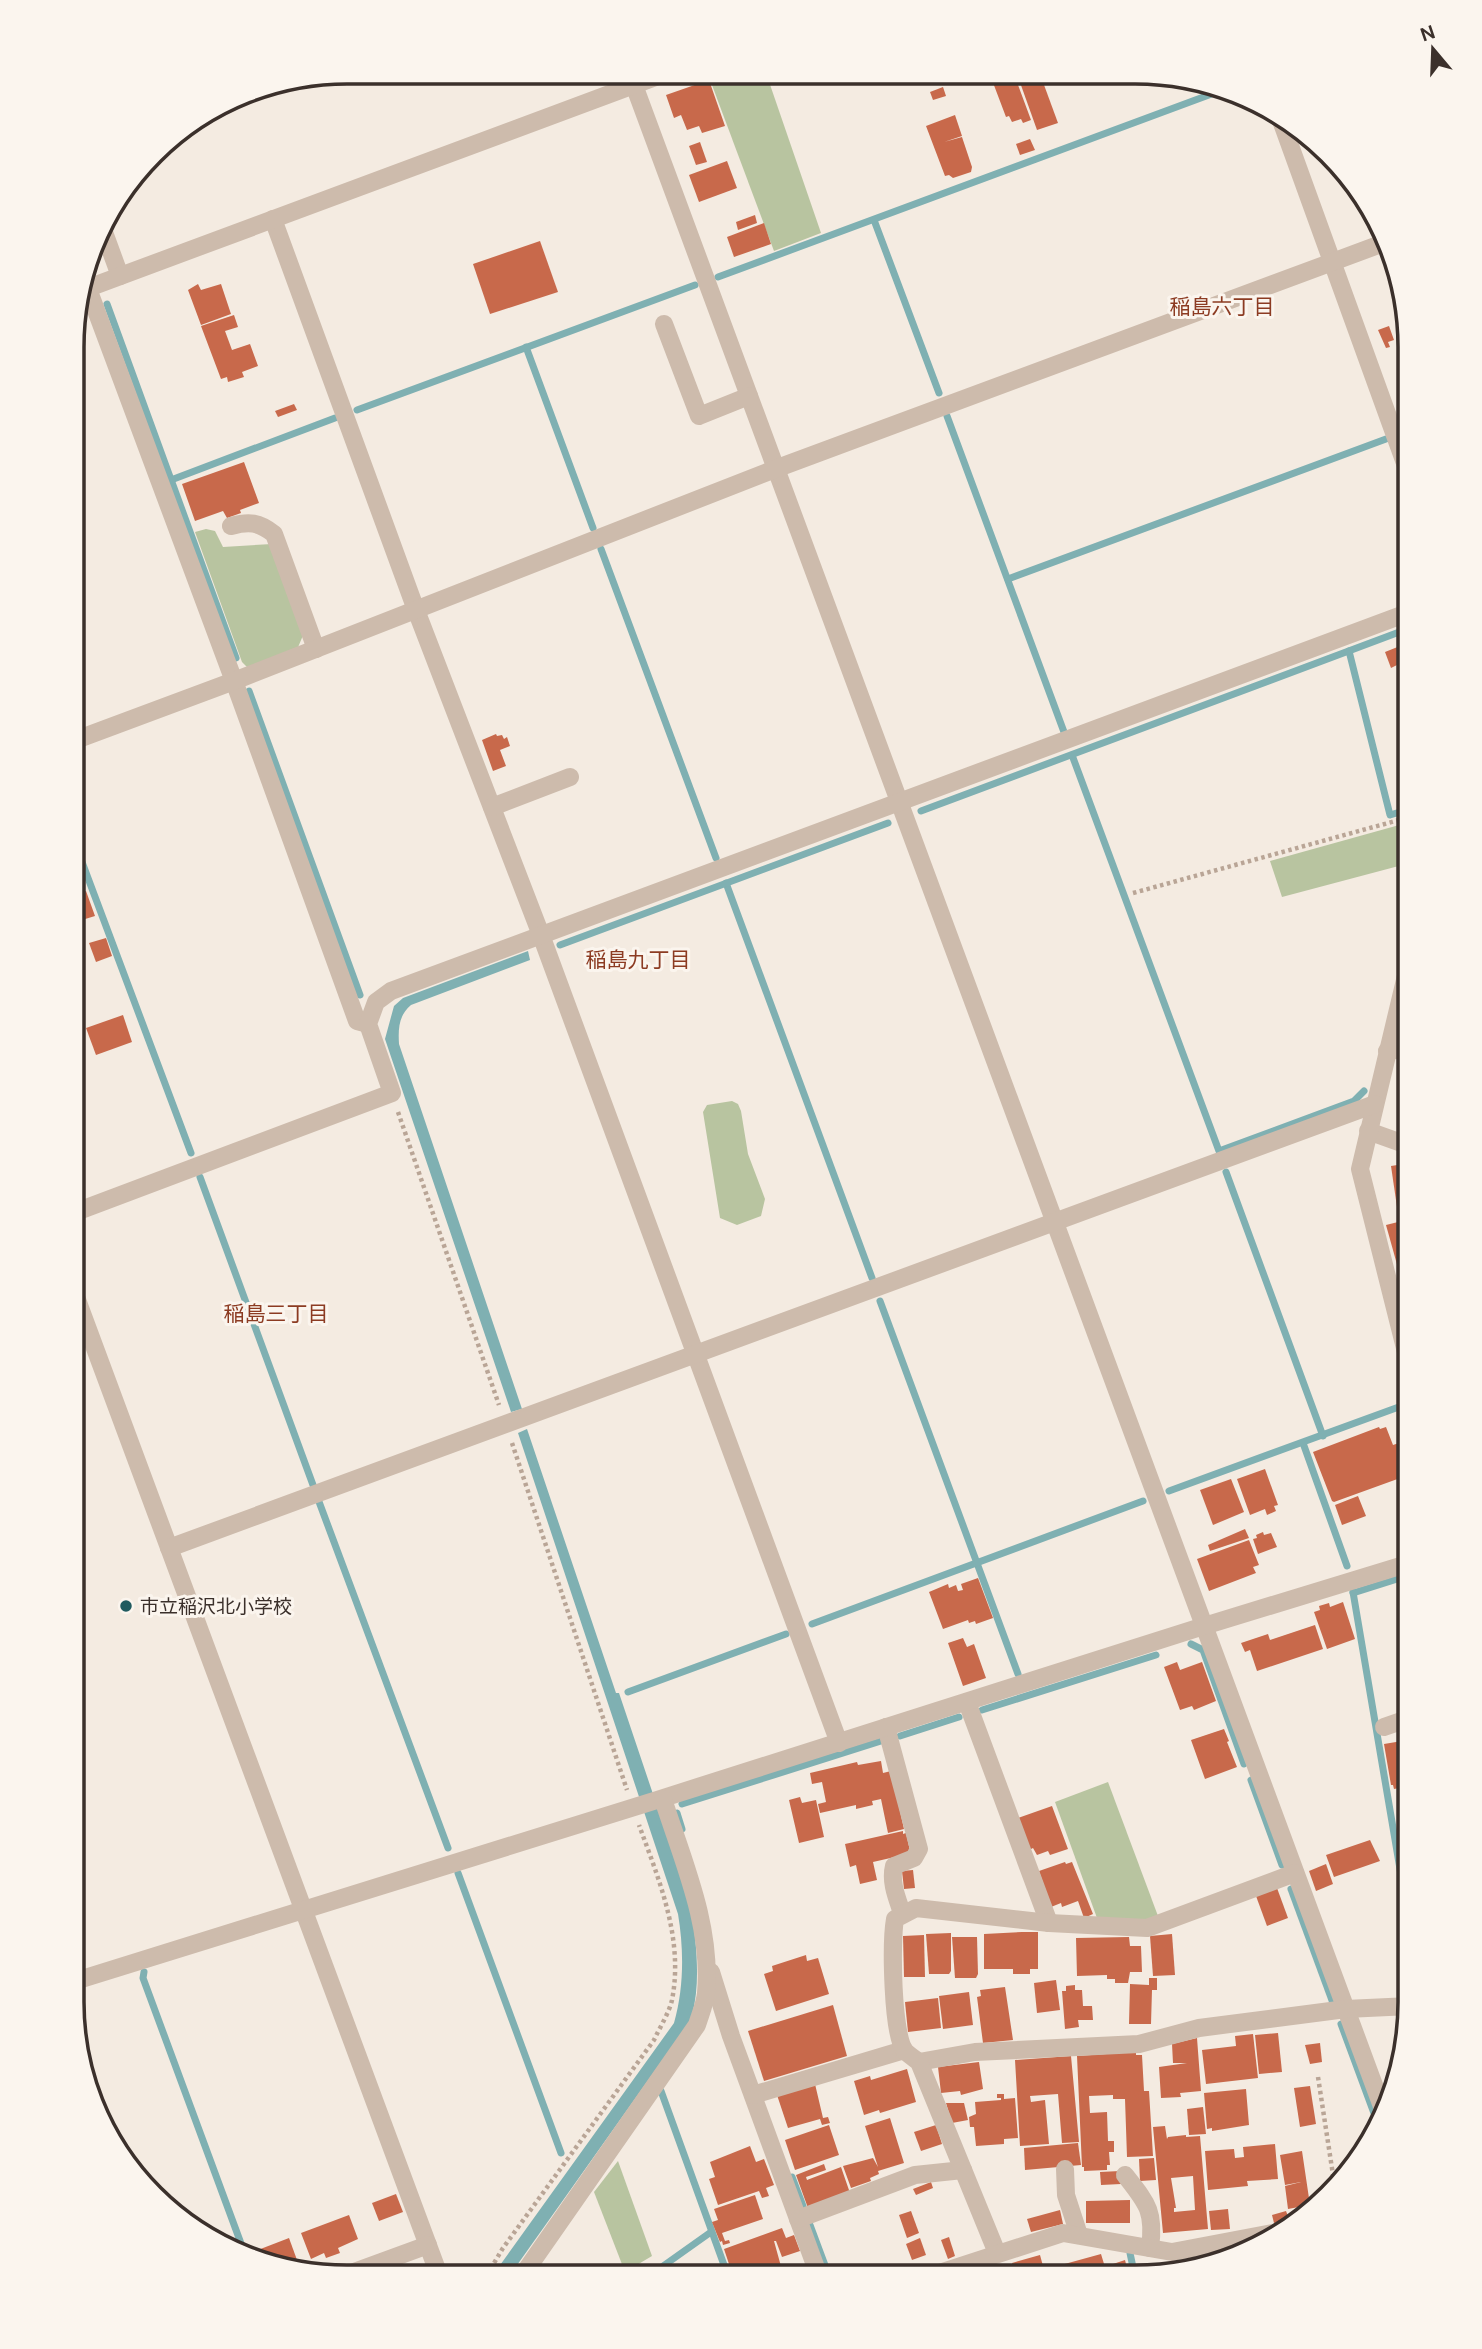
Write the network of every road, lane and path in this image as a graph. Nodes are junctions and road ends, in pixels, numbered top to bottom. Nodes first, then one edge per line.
1 (634, 85) joint
2 (1285, 131) edge
3 (273, 219) junction
4 (107, 240) edge
5 (1378, 245) edge
6 (1332, 262) junction
7 (120, 276) junction
8 (92, 284) edge
9 (89, 298) edge
10 (664, 324) dead end
11 (749, 396) junction
12 (1398, 444) edge
13 (775, 468) junction
14 (231, 526) dead end
15 (416, 610) junction
16 (1398, 616) edge
17 (316, 649) junction
18 (234, 681) junction
19 (84, 737) edge
20 (570, 777) dead end
21 (899, 802) junction
22 (492, 807) junction
23 (1398, 820) edge
24 (1133, 893) dead end
25 (541, 935) junction
26 (1398, 1007) edge
27 (368, 1024) junction
28 (1398, 1050) edge
29 (1387, 1051) junction
30 (391, 1093) junction
31 (1375, 1104) junction
32 (1368, 1130) junction
33 (1398, 1141) edge
34 (84, 1209) edge
35 (1054, 1222) junction
36 (84, 1319) edge
37 (1398, 1321) edge
38 (696, 1354) junction
39 (506, 1424) junction
40 (169, 1548) junction
41 (1398, 1567) edge
42 (1204, 1626) junction
43 (967, 1702) junction
44 (1398, 1722) edge
45 (886, 1727) junction
46 (1384, 1727) dead end
47 (839, 1742) junction
48 (660, 1799) junction
49 (636, 1807) junction
50 (1295, 1872) junction
51 (304, 1910) junction
52 (902, 1913) junction
53 (1049, 1923) junction
54 (705, 1952) junction
55 (84, 1978) edge
56 (1398, 2007) edge
57 (1346, 2009) junction
58 (904, 2050) junction
59 (919, 2062) junction
60 (1318, 2077) dead end
61 (753, 2095) junction
62 (1379, 2099) edge
63 (1065, 2169) dead end
64 (963, 2170) junction
65 (1125, 2175) dead end
66 (1333, 2175) edge
67 (798, 2219) junction
68 (1079, 2235) junction
69 (1241, 2243) edge
70 (428, 2245) junction
71 (1150, 2248) junction
72 (997, 2253) junction
73 (1174, 2261) edge
74 (373, 2265) edge
75 (435, 2265) edge
76 (493, 2265) edge
77 (530, 2265) edge
78 (815, 2265) edge
79 (962, 2265) edge

1 - 3 street
1 - 11 street
2 - 6 street
3 - 7 street
3 - 15 street
4 - 7 street
5 - 6 street
6 - 12 street
6 - 13 street
7 - 8 street
9 - 18 street
10 - 11 street
11 - 13 street
13 - 15 street
13 - 21 street
14 - 17 street
15 - 17 street
15 - 22 street
16 - 21 street
17 - 18 street
18 - 19 street
18 - 27 street
20 - 22 street
21 - 25 street
21 - 35 street
22 - 25 street
23 - 24 path
25 - 27 street
25 - 38 street
26 - 29 street
27 - 30 street
28 - 29 street
29 - 31 street
30 - 34 street
30 - 39 path
31 - 32 street
31 - 35 street
32 - 33 street
32 - 37 street
35 - 38 street
35 - 42 street
36 - 40 street
38 - 39 street
38 - 47 street
39 - 40 street
39 - 49 path
40 - 51 street
41 - 42 street
42 - 43 street
42 - 50 street
43 - 45 street
43 - 53 street
44 - 46 street
45 - 47 street
45 - 52 street
47 - 48 street
48 - 49 street
48 - 54 street
49 - 51 street
49 - 76 path
50 - 53 street
50 - 57 street
51 - 55 street
51 - 70 street
52 - 53 street
52 - 58 street
54 - 61 street
54 - 77 street
56 - 57 street
57 - 59 street
57 - 62 street
58 - 59 street
58 - 61 street
59 - 64 street
60 - 66 path
61 - 67 street
63 - 68 street
64 - 67 street
64 - 72 street
65 - 71 street
67 - 78 street
68 - 71 street
68 - 72 street
69 - 73 street
70 - 74 street
70 - 75 street
71 - 73 street
72 - 79 street

